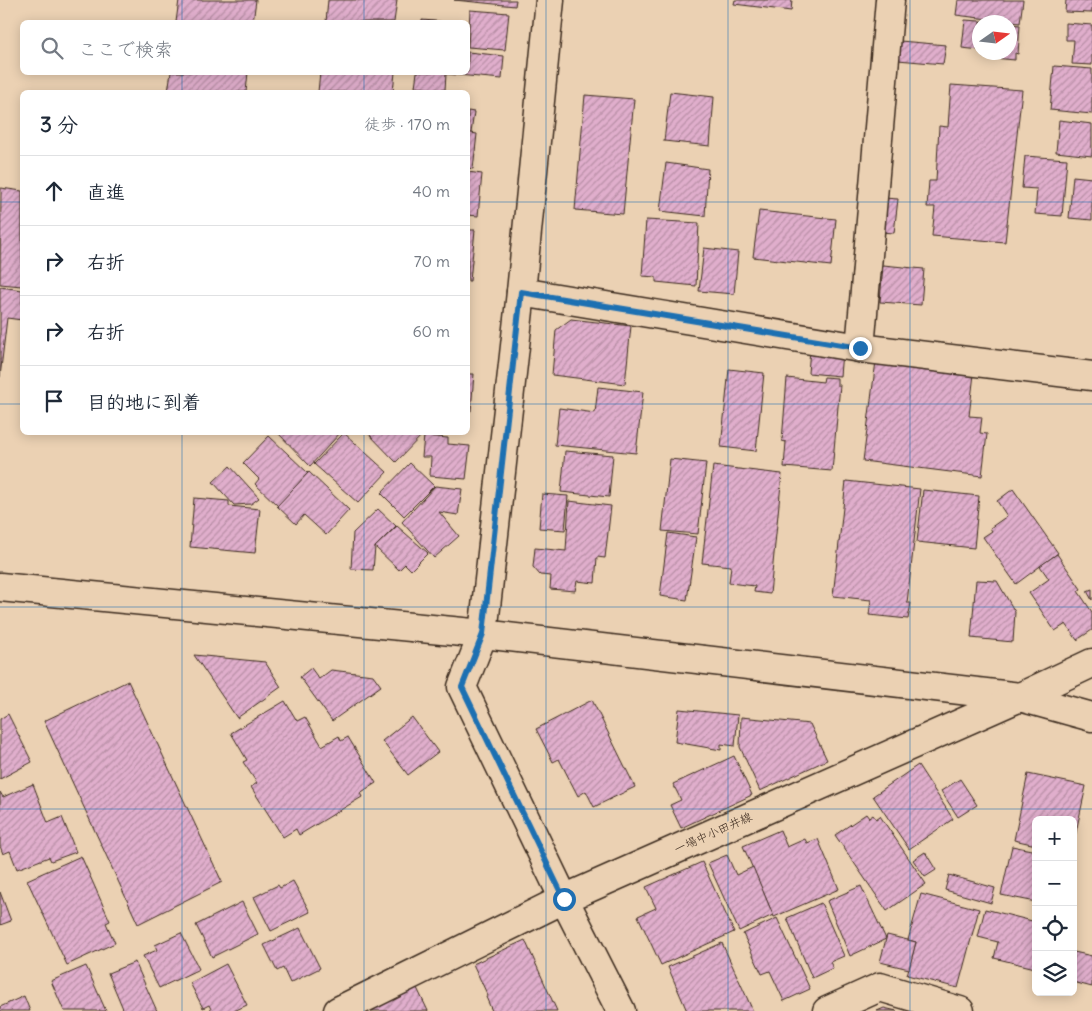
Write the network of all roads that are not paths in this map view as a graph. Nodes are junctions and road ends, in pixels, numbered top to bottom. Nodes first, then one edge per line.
1 (550, 0) edge
2 (890, 0) edge
3 (521, 292) junction
4 (860, 348) junction
5 (1092, 376) edge
6 (0, 587) edge
7 (483, 634) junction
8 (1092, 662) edge
9 (1020, 697) junction
10 (1092, 717) edge
11 (564, 899) junction
12 (338, 1011) edge
13 (621, 1011) edge
14 (827, 1011) edge
15 (960, 1011) edge

1 - 3 street
2 - 4 street
3 - 4 street
3 - 7 street
4 - 5 street
6 - 7 street
7 - 9 street
7 - 11 street
8 - 9 street, 一場中小田井線
9 - 10 street
9 - 11 street, 一場中小田井線
11 - 12 street, 一場中小田井線
11 - 13 street
14 - 15 street

